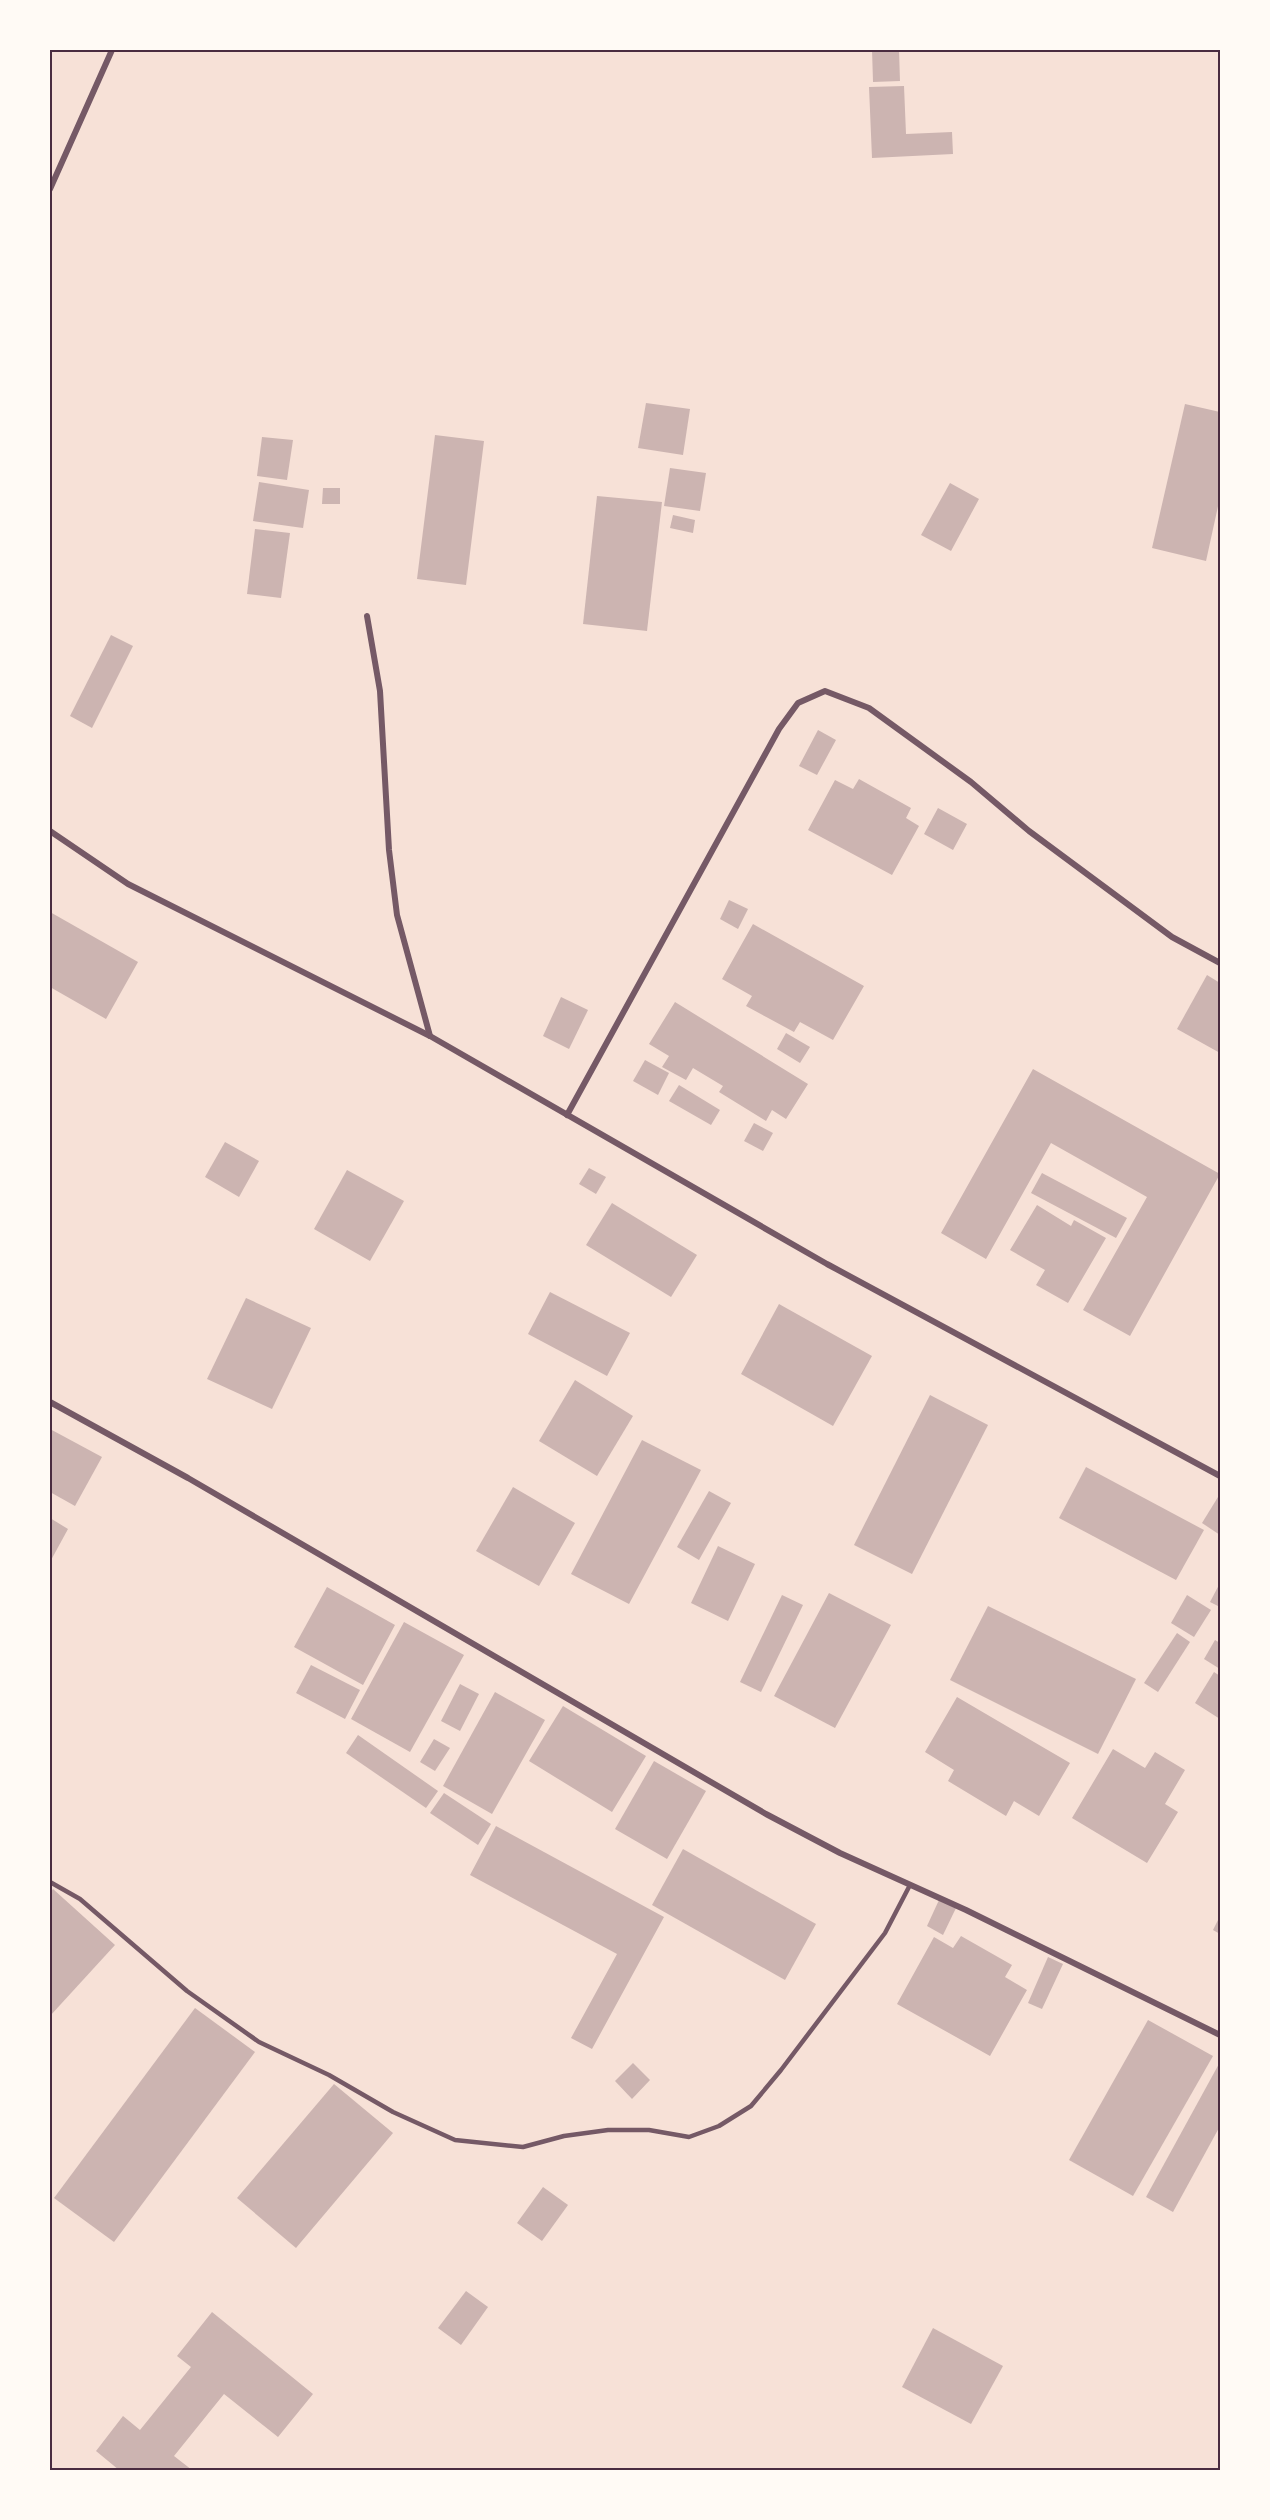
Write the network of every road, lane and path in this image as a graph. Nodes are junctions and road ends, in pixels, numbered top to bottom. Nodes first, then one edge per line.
1 (112, 50) edge
2 (50, 189) edge
3 (366, 616) dead end
4 (50, 831) edge
5 (1221, 963) edge
6 (430, 1036) junction
7 (567, 1115) junction
8 (50, 1402) edge
9 (1221, 1476) edge
10 (50, 1882) edge
11 (910, 1885) junction
12 (1221, 2035) edge

1 - 2 street
3 - 6 street
4 - 6 street
5 - 7 street
6 - 7 street
7 - 9 street
8 - 11 street
10 - 11 lane
11 - 12 street

